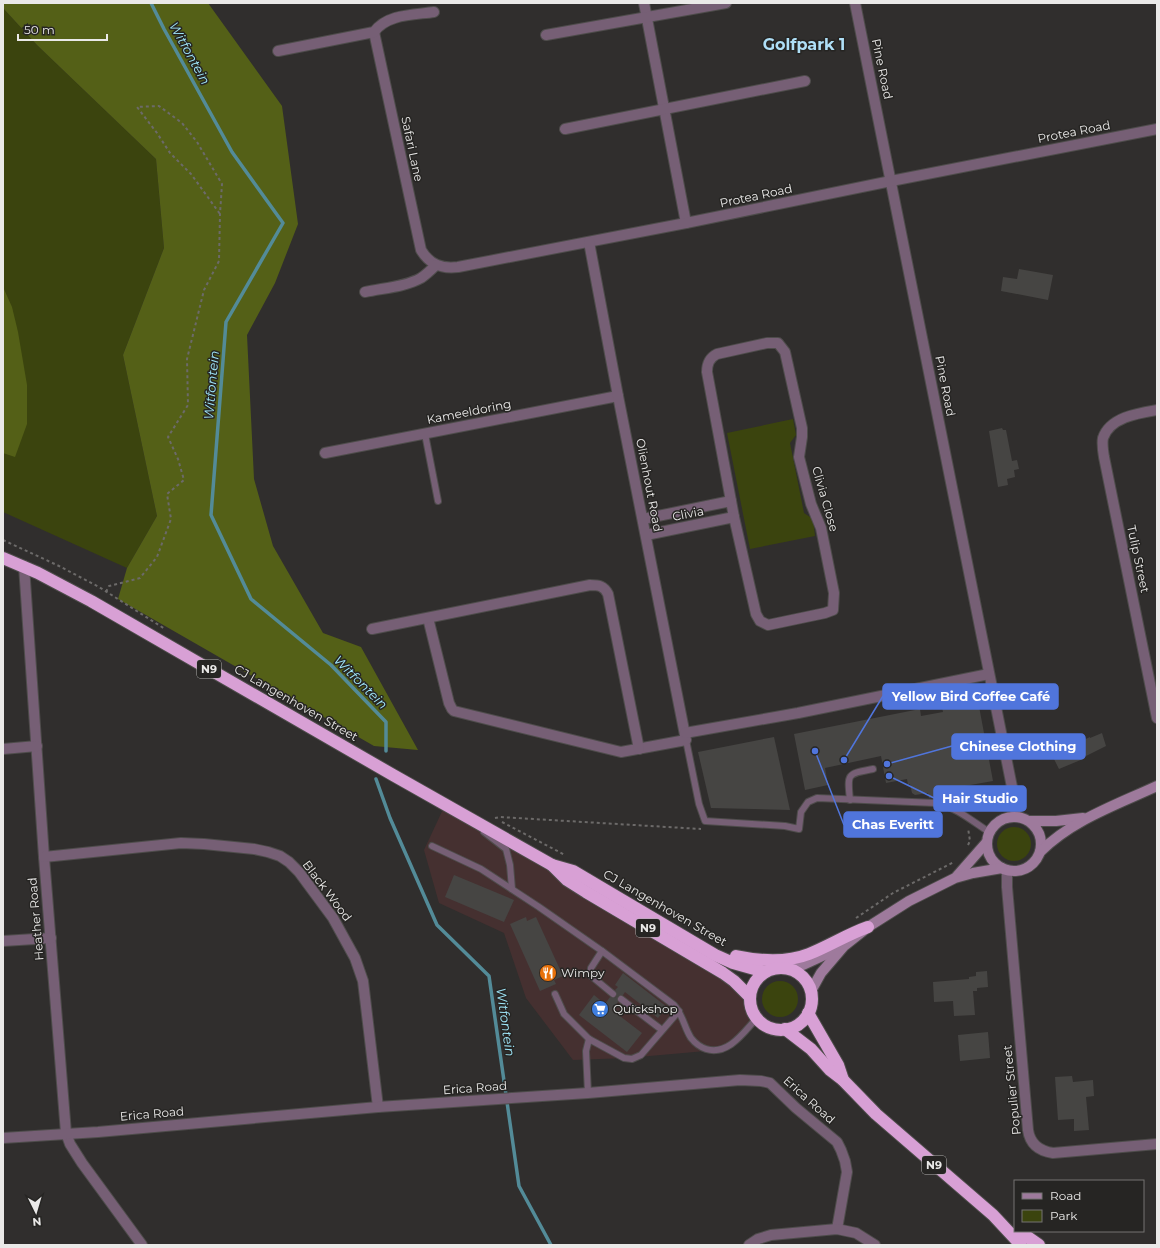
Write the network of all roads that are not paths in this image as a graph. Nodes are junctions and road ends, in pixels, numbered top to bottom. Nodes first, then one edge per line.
1 (644, 3) edge
2 (726, 3) edge
3 (855, 3) edge
4 (434, 12) dead end
5 (647, 18) junction
6 (374, 32) junction
7 (546, 35) dead end
8 (278, 51) dead end
9 (805, 81) dead end
10 (664, 110) junction
11 (564, 129) dead end
12 (1157, 129) edge
13 (892, 181) junction
14 (686, 223) junction
15 (588, 242) junction
16 (436, 265) junction
17 (365, 292) dead end
18 (618, 396) junction
19 (1157, 410) edge
20 (425, 434) junction
21 (325, 453) dead end
22 (438, 501) dead end
23 (731, 501) junction
24 (734, 517) junction
25 (643, 519) junction
26 (646, 535) junction
27 (3, 558) edge
28 (24, 566) junction
29 (428, 618) junction
30 (372, 629) dead end
31 (989, 674) junction
32 (1157, 718) edge
33 (686, 736) junction
34 (37, 746) junction
35 (3, 748) edge
36 (639, 749) junction
37 (873, 769) dead end
38 (1157, 786) edge
39 (990, 796) dead end
40 (850, 800) junction
41 (953, 808) junction
42 (454, 809) junction
43 (1016, 817) junction
44 (1086, 818) junction
45 (1030, 821) junction
46 (989, 832) junction
47 (986, 843) junction
48 (432, 846) dead end
49 (1040, 852) junction
50 (44, 857) junction
51 (552, 865) junction
52 (1004, 869) junction
53 (955, 878) junction
54 (512, 889) junction
55 (868, 926) junction
56 (51, 938) junction
57 (688, 939) junction
58 (3, 942) edge
59 (844, 946) junction
60 (602, 951) junction
61 (792, 970) junction
62 (765, 972) junction
63 (811, 991) junction
64 (555, 994) dead end
65 (613, 994) dead end
66 (749, 996) junction
67 (621, 999) dead end
68 (679, 1011) junction
69 (808, 1013) junction
70 (756, 1019) junction
71 (662, 1030) junction
72 (785, 1030) junction
73 (589, 1040) junction
74 (843, 1080) junction
75 (588, 1094) junction
76 (378, 1107) junction
77 (66, 1133) junction
78 (3, 1138) edge
79 (1157, 1144) edge
80 (993, 1215) junction
81 (1014, 1228) edge
82 (837, 1229) junction
83 (1020, 1232) edge
84 (142, 1245) edge
85 (749, 1245) edge
86 (875, 1245) edge
87 (1021, 1245) edge
88 (1039, 1245) edge

1 - 5 street
2 - 5 street
3 - 13 street, Pine Road
4 - 6 street
5 - 7 street
5 - 10 street
6 - 8 street
6 - 16 street, Safari Lane
9 - 10 street
10 - 11 street
10 - 14 street
12 - 13 street, Protea Road
13 - 14 street, Protea Road
13 - 31 street, Pine Road
14 - 15 street, Protea Road
15 - 16 street, Protea Road
15 - 18 street, Olienhout Road
16 - 17 street
18 - 20 street, Kameeldoring
18 - 25 street, Olienhout Road
19 - 32 street, Tulip Street
20 - 21 street, Kameeldoring
20 - 22 lane
23 - 24 street, Clivia Close
23 - 24 street, Clivia Close
23 - 25 street, Clivia
24 - 26 street, Clivia
25 - 26 street, Olienhout Road
26 - 33 street, Olienhout Road
27 - 28 highway, CJ Langenhoven Street / N9
28 - 34 street, Heather Road
28 - 42 highway, CJ Langenhoven Street / N9
29 - 30 street
29 - 36 street
29 - 36 street
31 - 33 street
31 - 43 street, Pine Road
33 - 36 street
33 - 40 lane
34 - 35 street
34 - 50 street, Heather Road
37 - 40 lane
38 - 44 main road
39 - 41 lane
40 - 41 lane
41 - 46 lane
42 - 51 highway, CJ Langenhoven Street / N9
42 - 54 lane
43 - 45 main road
43 - 46 main road
44 - 45 main road
44 - 49 main road
45 - 49 main road
46 - 47 main road
47 - 52 main road
47 - 53 main road
48 - 54 lane
49 - 52 main road
50 - 56 street, Heather Road
50 - 76 street, Black Wood
51 - 57 highway, CJ Langenhoven Street / N9
51 - 66 highway, CJ Langenhoven Street / N9
52 - 53 main road
52 - 79 street, Populier Street
53 - 55 main road
54 - 60 lane
55 - 57 highway
55 - 59 main road
56 - 58 street
56 - 77 street, Heather Road
57 - 62 highway, CJ Langenhoven Street / N9
59 - 61 main road
59 - 63 main road
60 - 65 lane
60 - 68 lane
61 - 62 highway, N9
61 - 63 highway
62 - 66 highway
63 - 69 highway
64 - 73 lane
66 - 70 highway, N9
67 - 71 lane
68 - 70 lane
68 - 71 lane
69 - 72 highway
69 - 74 highway, N9
70 - 72 highway, N9
71 - 73 lane
72 - 74 highway, N9
73 - 75 lane
74 - 80 highway, N9
75 - 76 street, Erica Road
75 - 82 street, Erica Road
76 - 77 street, Erica Road
77 - 78 street, Erica Road
77 - 84 street, Heather Road
80 - 81 highway, N9
80 - 87 highway, N9
82 - 85 street
82 - 86 street
83 - 88 highway

